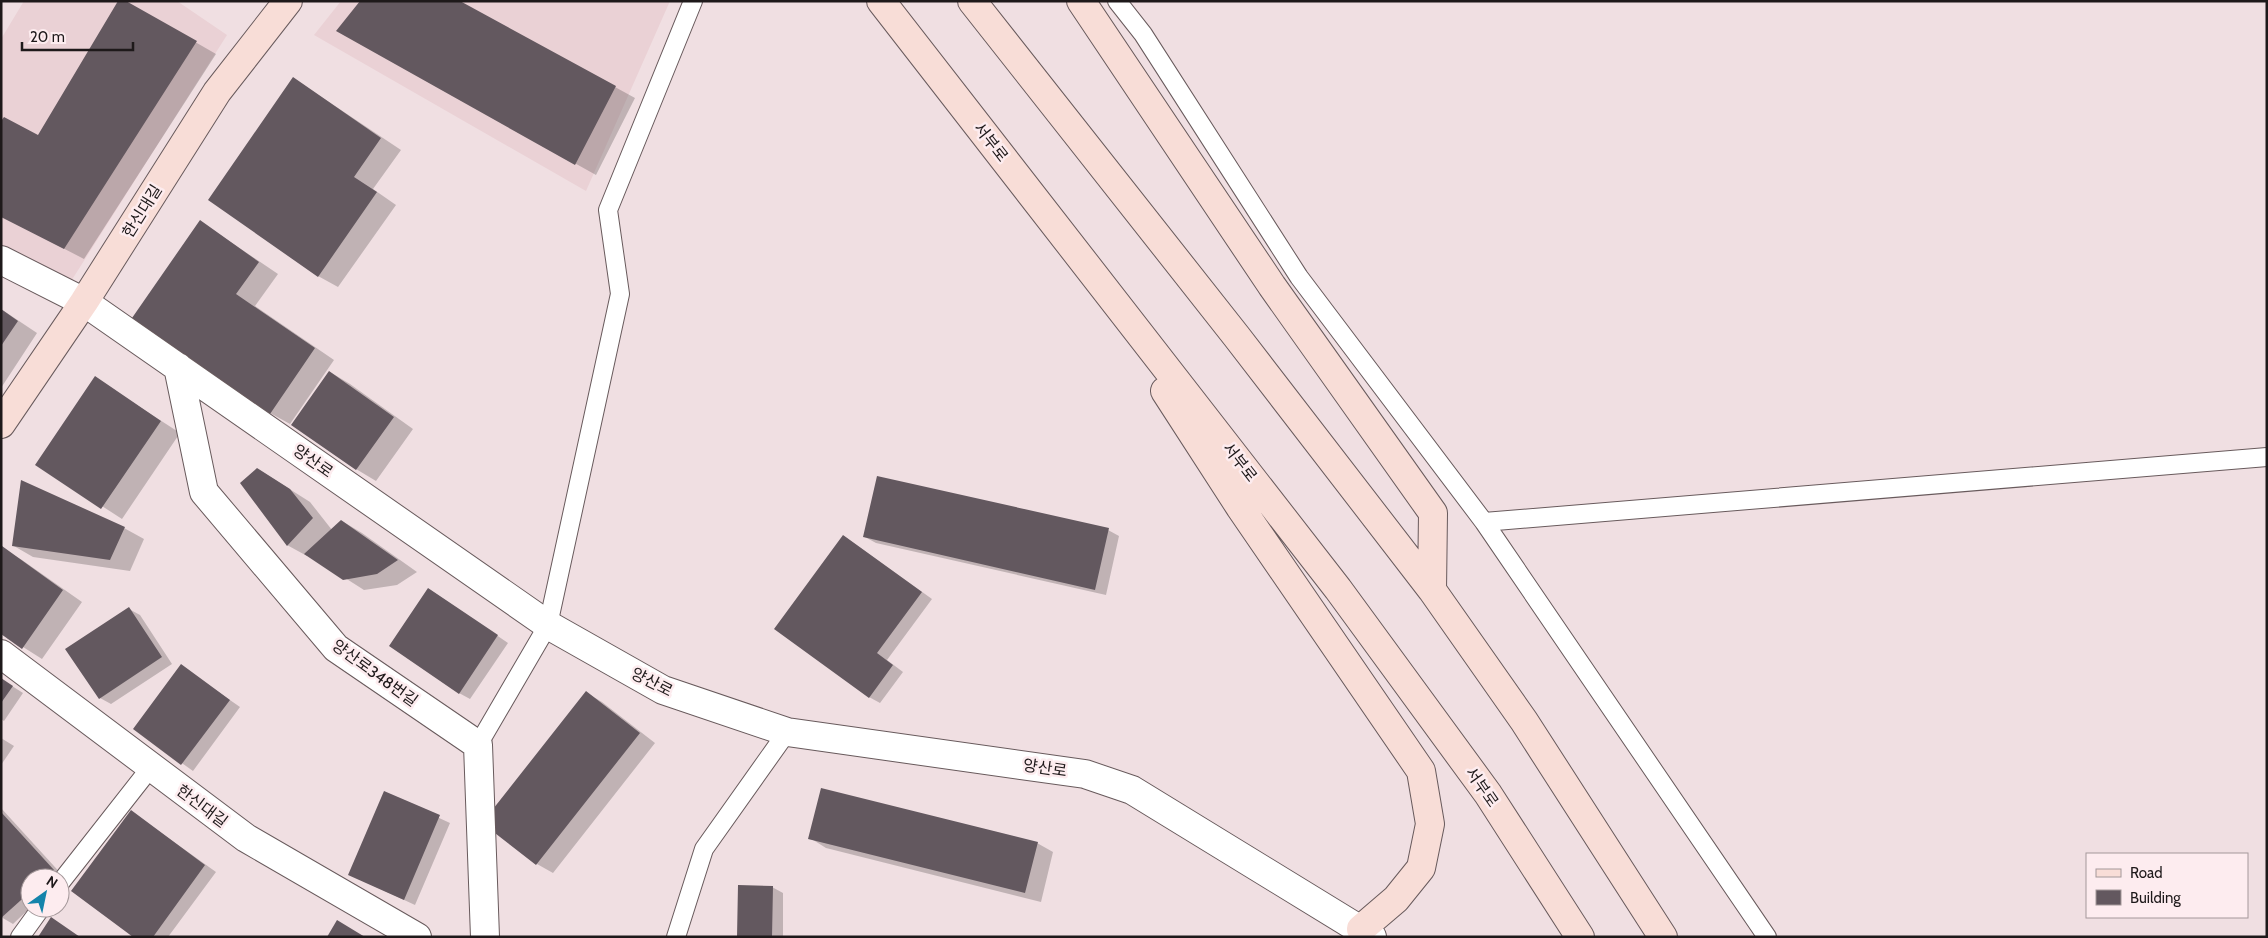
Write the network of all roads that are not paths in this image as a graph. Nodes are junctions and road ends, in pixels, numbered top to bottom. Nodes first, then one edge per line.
1 (288, 1) edge
2 (693, 1) edge
3 (881, 1) edge
4 (972, 1) edge
5 (1081, 1) edge
6 (1117, 1) edge
7 (1062, 233) junction
8 (1, 260) edge
9 (84, 302) junction
10 (178, 367) junction
11 (1, 424) edge
12 (2267, 457) edge
13 (1484, 522) junction
14 (1432, 590) junction
15 (548, 625) junction
16 (1, 654) edge
17 (787, 732) junction
18 (478, 745) junction
19 (151, 767) junction
20 (70, 871) edge
21 (34, 918) edge
22 (1366, 933) edge
23 (20, 937) edge
24 (417, 937) edge
25 (485, 937) edge
26 (676, 937) edge
27 (1580, 937) edge
28 (1664, 937) edge
29 (1767, 937) edge

1 - 9 main road, 한신대길
2 - 15 lane
3 - 7 main road, 서부로
4 - 14 main road
5 - 14 main road
6 - 13 lane
7 - 22 main road
7 - 27 main road, 서부로
8 - 9 street, 양산로
9 - 10 street, 양산로
9 - 11 main road, 한신대길
10 - 15 street, 양산로
10 - 18 street, 양산로348번길
12 - 13 lane
13 - 29 lane
14 - 28 main road
15 - 17 street, 양산로
15 - 18 lane
16 - 19 street, 한신대길
17 - 22 street, 양산로
17 - 26 lane
18 - 25 street
19 - 20 lane
19 - 24 street, 한신대길
21 - 23 lane

